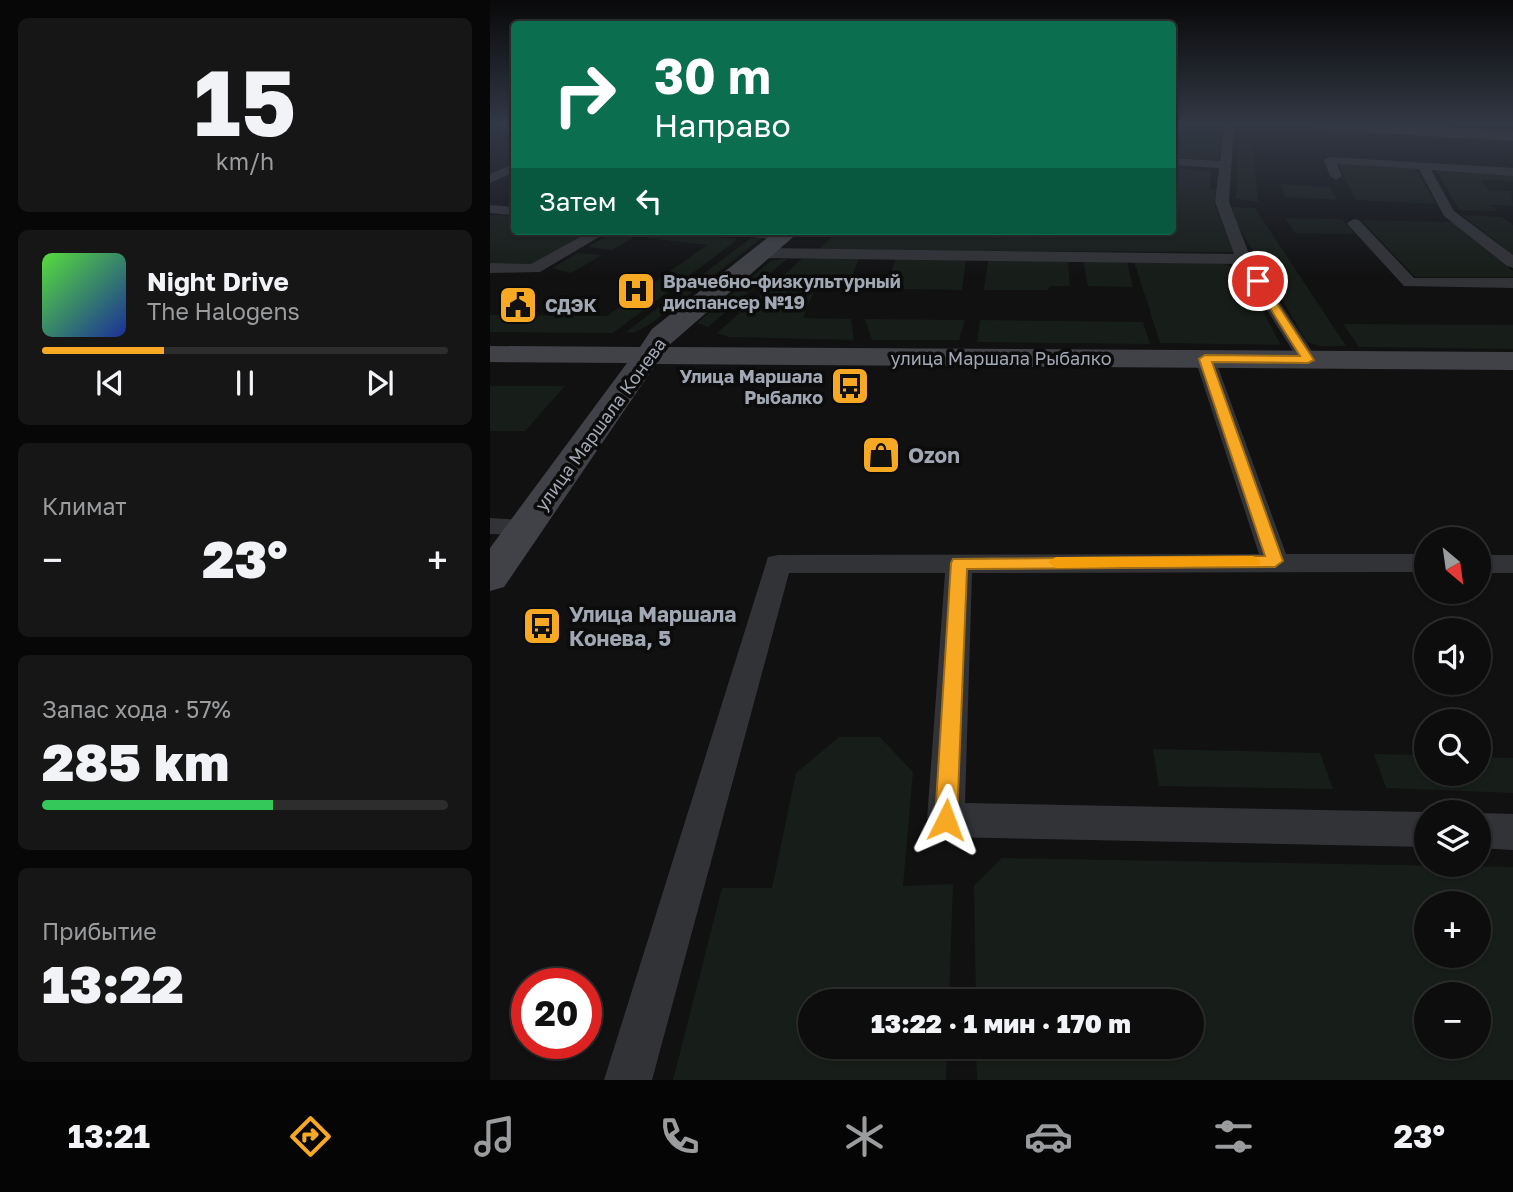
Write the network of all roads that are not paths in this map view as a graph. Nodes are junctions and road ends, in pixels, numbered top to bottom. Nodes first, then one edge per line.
1 (1226, 175) edge
2 (1428, 175) edge
3 (490, 209) edge
4 (511, 210) edge
5 (1354, 223) dead end
6 (595, 235) edge
7 (784, 235) edge
8 (762, 253) junction
9 (1243, 259) junction
10 (1513, 263) edge
11 (490, 268) edge
12 (1513, 283) edge
13 (490, 355) edge
14 (649, 356) junction
15 (1205, 359) junction
16 (1308, 360) junction
17 (1513, 361) edge
18 (490, 526) edge
19 (526, 527) junction
20 (1275, 561) junction
21 (959, 563) junction
22 (1414, 563) edge
23 (1491, 564) edge
24 (1513, 564) edge
25 (490, 577) edge
26 (1414, 830) edge
27 (1491, 831) edge
28 (1513, 832) edge
29 (628, 1080) edge

1 - 9 lane
2 - 10 lane
3 - 4 lane
5 - 12 lane
6 - 11 lane
7 - 8 street, улица Маршала Конева
8 - 9 lane
8 - 14 street, улица Маршала Конева
9 - 16 lane
13 - 14 street, улица Маршала Рыбалко
14 - 15 street, улица Маршала Рыбалко
14 - 19 street, улица Маршала Конева
15 - 16 street, улица Маршала Рыбалко
15 - 20 lane
16 - 17 street, улица Маршала Рыбалко
18 - 19 lane
19 - 25 street, улица Маршала Конева
20 - 21 lane
20 - 22 lane
21 - 26 lane
21 - 29 lane
23 - 24 lane
27 - 28 lane

